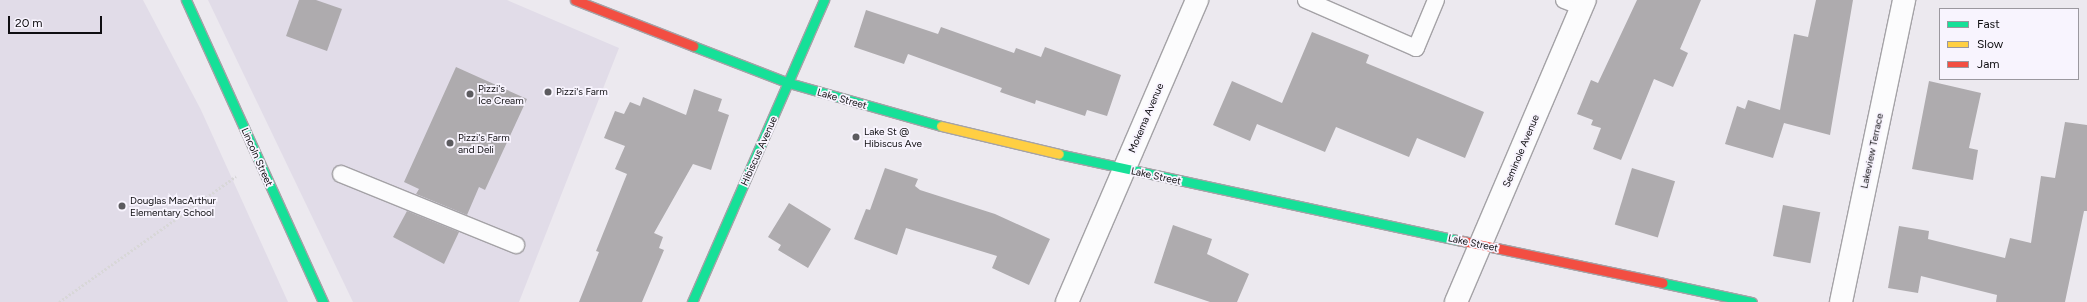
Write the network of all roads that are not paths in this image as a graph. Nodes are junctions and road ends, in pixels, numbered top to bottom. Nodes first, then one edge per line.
1 (182, 0) edge
2 (186, 0) edge
3 (574, 0) edge
4 (824, 0) edge
5 (1197, 0) edge
6 (1306, 0) edge
7 (1436, 0) edge
8 (1904, 0) edge
9 (1577, 2) edge
10 (191, 12) junction
11 (789, 83) junction
12 (1124, 169) junction
13 (341, 174) dead end
14 (516, 245) dead end
15 (1481, 245) junction
16 (323, 302) edge
17 (692, 302) edge
18 (1067, 302) edge
19 (1456, 302) edge
20 (1752, 302) edge
21 (1840, 302) edge

1 - 10 street, Lincoln Street
2 - 10 street, Lincoln Street
3 - 11 street, Lake Street
4 - 11 street, Hibiscus Avenue
5 - 12 street, Mokema Avenue
6 - 7 lane
8 - 21 street, Lakeview Terrace
9 - 15 street, Seminole Avenue
10 - 16 street, Lincoln Street
11 - 12 street, Lake Street
11 - 17 street, Hibiscus Avenue
12 - 15 street, Lake Street
12 - 18 street, Mokema Avenue
13 - 14 lane
15 - 19 street, Seminole Avenue
15 - 20 street, Lake Street

